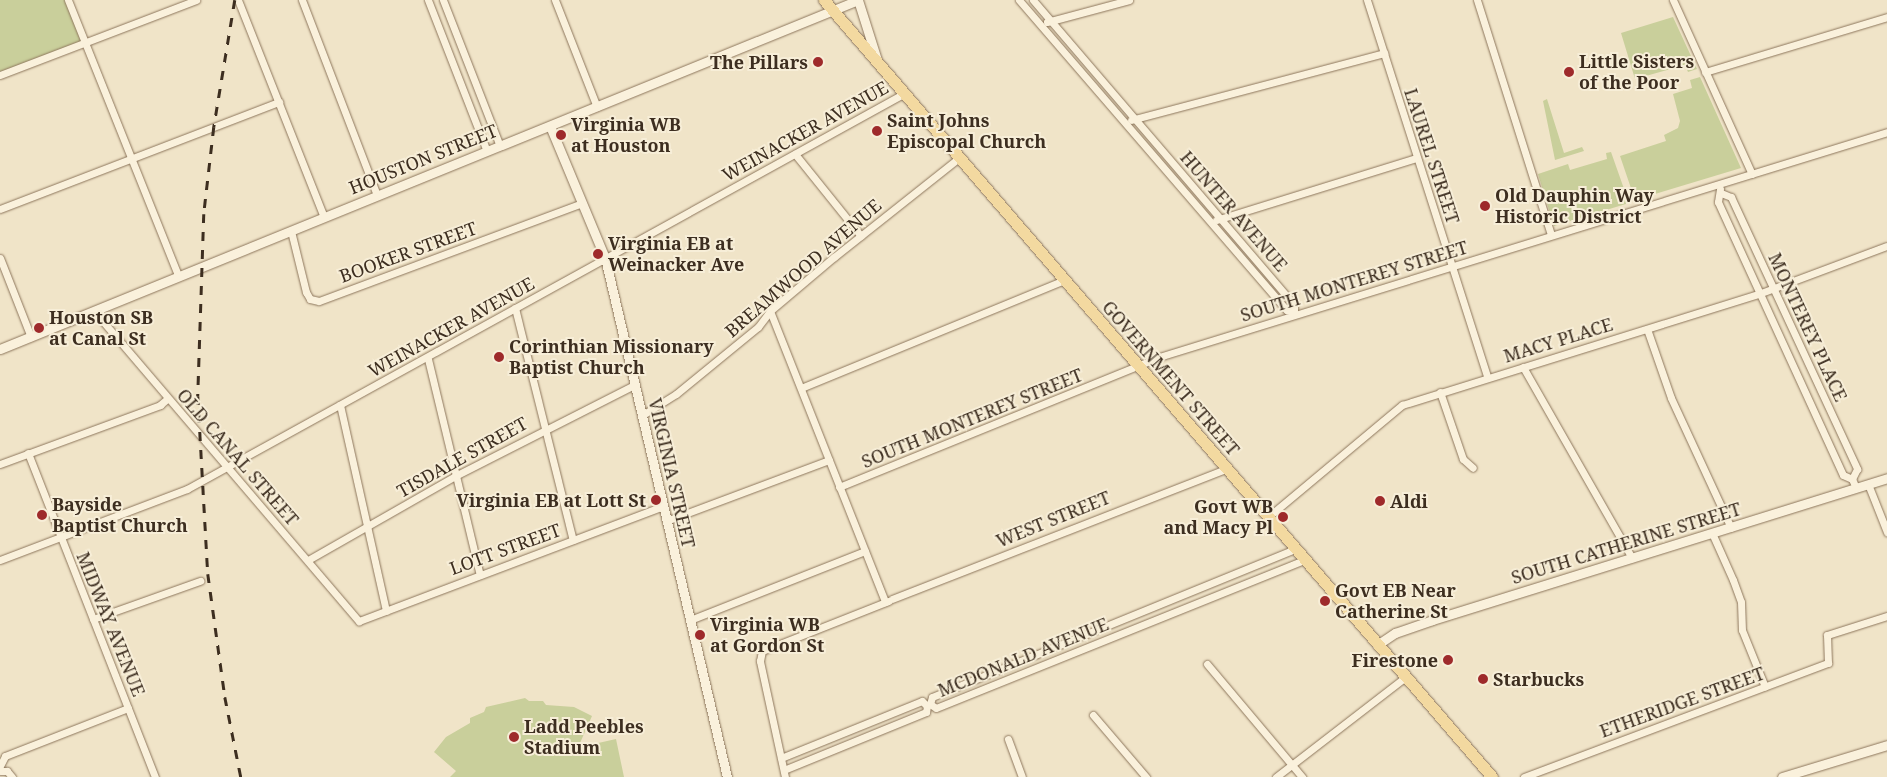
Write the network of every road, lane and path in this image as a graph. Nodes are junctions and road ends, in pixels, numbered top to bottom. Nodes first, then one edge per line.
1 (68, 0) edge
2 (196, 0) edge
3 (238, 0) edge
4 (302, 0) edge
5 (428, 0) edge
6 (443, 0) edge
7 (555, 0) edge
8 (824, 0) edge
9 (858, 0) edge
10 (1019, 0) edge
11 (1033, 0) edge
12 (1129, 0) edge
13 (1367, 0) edge
14 (1477, 0) edge
15 (1674, 0) edge
16 (833, 9) junction
17 (1887, 17) edge
18 (1050, 20) junction
19 (452, 24) junction
20 (1041, 25) junction
21 (440, 29) junction
22 (85, 43) junction
23 (1384, 52) junction
24 (878, 62) junction
25 (1705, 72) junction
26 (0, 75) edge
27 (903, 94) junction
28 (279, 102) junction
29 (598, 107) junction
30 (1134, 118) junction
31 (1126, 124) junction
32 (550, 126) junction
33 (1887, 132) edge
34 (500, 146) junction
35 (487, 151) junction
36 (795, 154) junction
37 (131, 158) junction
38 (958, 158) junction
39 (1416, 158) junction
40 (1752, 174) junction
41 (1718, 184) junction
42 (1721, 193) junction
43 (378, 195) junction
44 (582, 203) junction
45 (0, 208) edge
46 (324, 217) junction
47 (1220, 218) junction
48 (1212, 224) junction
49 (291, 231) junction
50 (1551, 235) junction
51 (861, 236) junction
52 (1887, 246) edge
53 (0, 258) edge
54 (605, 258) junction
55 (1451, 266) junction
56 (179, 277) junction
57 (1064, 280) junction
58 (1774, 288) junction
59 (1761, 293) junction
60 (515, 308) junction
61 (94, 311) junction
62 (770, 311) junction
63 (1294, 312) junction
64 (1646, 329) junction
65 (31, 337) junction
66 (0, 349) edge
67 (428, 359) junction
68 (1138, 367) junction
69 (1524, 367) junction
70 (1486, 378) junction
71 (634, 385) junction
72 (801, 388) junction
73 (1440, 392) junction
74 (168, 399) junction
75 (340, 405) junction
76 (641, 416) junction
77 (546, 428) junction
78 (28, 454) junction
79 (829, 460) junction
80 (0, 464) edge
81 (227, 467) junction
82 (1226, 468) junction
83 (1474, 468) dead end
84 (455, 476) junction
85 (1887, 478) edge
86 (1854, 484) junction
87 (1868, 484) junction
88 (840, 487) junction
89 (663, 506) junction
90 (1268, 518) junction
91 (666, 521) junction
92 (368, 526) junction
93 (1731, 528) junction
94 (1887, 532) edge
95 (1712, 533) junction
96 (61, 537) junction
97 (573, 540) junction
98 (1295, 549) junction
99 (865, 551) junction
100 (1632, 558) junction
101 (0, 560) edge
102 (308, 560) junction
103 (1305, 560) junction
104 (480, 575) junction
105 (200, 582) dead end
106 (889, 600) junction
107 (386, 610) junction
108 (1887, 616) edge
109 (93, 619) junction
110 (690, 620) junction
111 (359, 621) joint
112 (1377, 645) junction
113 (1207, 664) dead end
114 (1404, 678) junction
115 (1766, 687) junction
116 (128, 708) junction
117 (1093, 715) dead end
118 (1008, 739) dead end
119 (1887, 745) edge
120 (781, 758) junction
121 (1292, 764) junction
122 (0, 766) edge
123 (0, 771) edge
124 (785, 774) edge
125 (12, 777) edge
126 (155, 777) edge
127 (727, 777) edge
128 (1022, 777) edge
129 (1146, 777) edge
130 (1276, 777) edge
131 (1302, 777) edge
132 (1492, 777) edge
133 (1524, 777) edge
134 (1782, 777) edge

1 - 22 street
2 - 22 street
3 - 28 street
4 - 43 street
5 - 21 street
6 - 19 street
7 - 29 street
8 - 16 main road, GOVERNMENT STREET
9 - 16 street, HOUSTON STREET
9 - 24 street
10 - 20 street, HUNTER AVENUE
11 - 18 street, HUNTER AVENUE
12 - 18 street
13 - 23 street, LAUREL STREET
14 - 50 street
15 - 25 street
16 - 24 main road, GOVERNMENT STREET
16 - 29 street, HOUSTON STREET
17 - 25 street
18 - 20 street
18 - 30 street, HUNTER AVENUE
19 - 21 street
19 - 34 street
20 - 31 street, HUNTER AVENUE
21 - 35 street
22 - 26 street
22 - 37 street
23 - 30 street
23 - 39 street, LAUREL STREET
24 - 27 main road, GOVERNMENT STREET
25 - 40 street
27 - 36 street, WEINACKER AVENUE
27 - 38 main road, GOVERNMENT STREET
28 - 37 street
28 - 46 street
29 - 32 street, HOUSTON STREET
30 - 31 street
30 - 47 street, HUNTER AVENUE
31 - 48 street, HUNTER AVENUE
32 - 34 street, HOUSTON STREET
32 - 44 street, VIRGINIA STREET
33 - 40 street, SOUTH MONTEREY STREET
34 - 35 street, HOUSTON STREET
35 - 43 street, HOUSTON STREET
36 - 51 street
36 - 54 street, WEINACKER AVENUE
37 - 45 street
37 - 56 street
38 - 51 street, BREAMWOOD AVENUE
38 - 57 main road, GOVERNMENT STREET
39 - 47 street
39 - 55 street, LAUREL STREET
40 - 41 street, SOUTH MONTEREY STREET
41 - 42 street, MONTEREY PLACE
41 - 50 street, SOUTH MONTEREY STREET
42 - 58 street, MONTEREY PLACE
42 - 59 street, MONTEREY PLACE
43 - 46 street, HOUSTON STREET
44 - 49 street, BOOKER STREET
44 - 54 street, VIRGINIA STREET
46 - 49 street, HOUSTON STREET
47 - 48 street
47 - 63 street, HUNTER AVENUE
48 - 63 street, HUNTER AVENUE
49 - 56 street, HOUSTON STREET
50 - 55 street, SOUTH MONTEREY STREET
51 - 62 street, BREAMWOOD AVENUE
52 - 58 street, MACY PLACE
53 - 65 street
54 - 60 street, WEINACKER AVENUE
54 - 71 street, VIRGINIA STREET
55 - 63 street, SOUTH MONTEREY STREET
55 - 70 street, LAUREL STREET
56 - 61 street, HOUSTON STREET
57 - 68 main road, GOVERNMENT STREET
57 - 72 street
58 - 59 street, MACY PLACE
58 - 86 street, MONTEREY PLACE
59 - 64 street, MACY PLACE
59 - 86 street, MONTEREY PLACE
60 - 67 street, WEINACKER AVENUE
60 - 77 street
61 - 65 street, HOUSTON STREET
61 - 74 street, OLD CANAL STREET
62 - 72 street
62 - 76 street, BREAMWOOD AVENUE
63 - 68 street, SOUTH MONTEREY STREET
64 - 69 street, MACY PLACE
64 - 93 street
65 - 66 street, HOUSTON STREET
67 - 75 street, WEINACKER AVENUE
67 - 84 street
68 - 82 main road, GOVERNMENT STREET
68 - 88 street, SOUTH MONTEREY STREET
69 - 70 street, MACY PLACE
69 - 100 street
70 - 73 street, MACY PLACE
71 - 76 street, VIRGINIA STREET
71 - 77 street, TISDALE STREET
72 - 79 street
73 - 83 street
73 - 90 street, MACY PLACE
74 - 78 street
74 - 81 street, OLD CANAL STREET
75 - 81 street, WEINACKER AVENUE
75 - 92 street
76 - 89 street, VIRGINIA STREET
77 - 84 street, TISDALE STREET
77 - 97 street
78 - 80 street
78 - 96 street, MIDWAY AVENUE
79 - 88 street
79 - 91 street
81 - 96 street, WEINACKER AVENUE
81 - 102 street, OLD CANAL STREET
82 - 90 main road, GOVERNMENT STREET
82 - 106 street, WEST STREET
84 - 92 street, TISDALE STREET
84 - 104 street
85 - 87 street, SOUTH CATHERINE STREET
86 - 87 street, SOUTH CATHERINE STREET
86 - 93 street, SOUTH CATHERINE STREET
87 - 94 street
88 - 99 street
89 - 91 street, VIRGINIA STREET
89 - 97 street, LOTT STREET
90 - 98 main road, GOVERNMENT STREET
91 - 110 street, VIRGINIA STREET
92 - 102 street, TISDALE STREET
92 - 107 street
93 - 95 street, SOUTH CATHERINE STREET
95 - 100 street, SOUTH CATHERINE STREET
95 - 115 street
96 - 101 street, WEINACKER AVENUE
96 - 109 street, MIDWAY AVENUE
97 - 104 street, LOTT STREET
98 - 103 main road, GOVERNMENT STREET
98 - 103 street, MCDONALD AVENUE
99 - 106 street
99 - 110 street
100 - 112 street, SOUTH CATHERINE STREET
102 - 111 street, OLD CANAL STREET
103 - 112 main road, GOVERNMENT STREET
104 - 107 street, LOTT STREET
105 - 109 street
106 - 120 street, WEST STREET
107 - 111 street, LOTT STREET
108 - 115 street, ETHERIDGE STREET
109 - 116 street, MIDWAY AVENUE
110 - 127 street, VIRGINIA STREET
112 - 114 main road, GOVERNMENT STREET
113 - 121 street
114 - 121 street
114 - 132 main road, GOVERNMENT STREET
115 - 133 street, ETHERIDGE STREET
116 - 122 street
116 - 126 street, MIDWAY AVENUE
117 - 129 street
118 - 128 street
119 - 134 street
120 - 124 street
120 - 124 street, MCDONALD AVENUE
121 - 130 street
121 - 131 street
123 - 125 street

